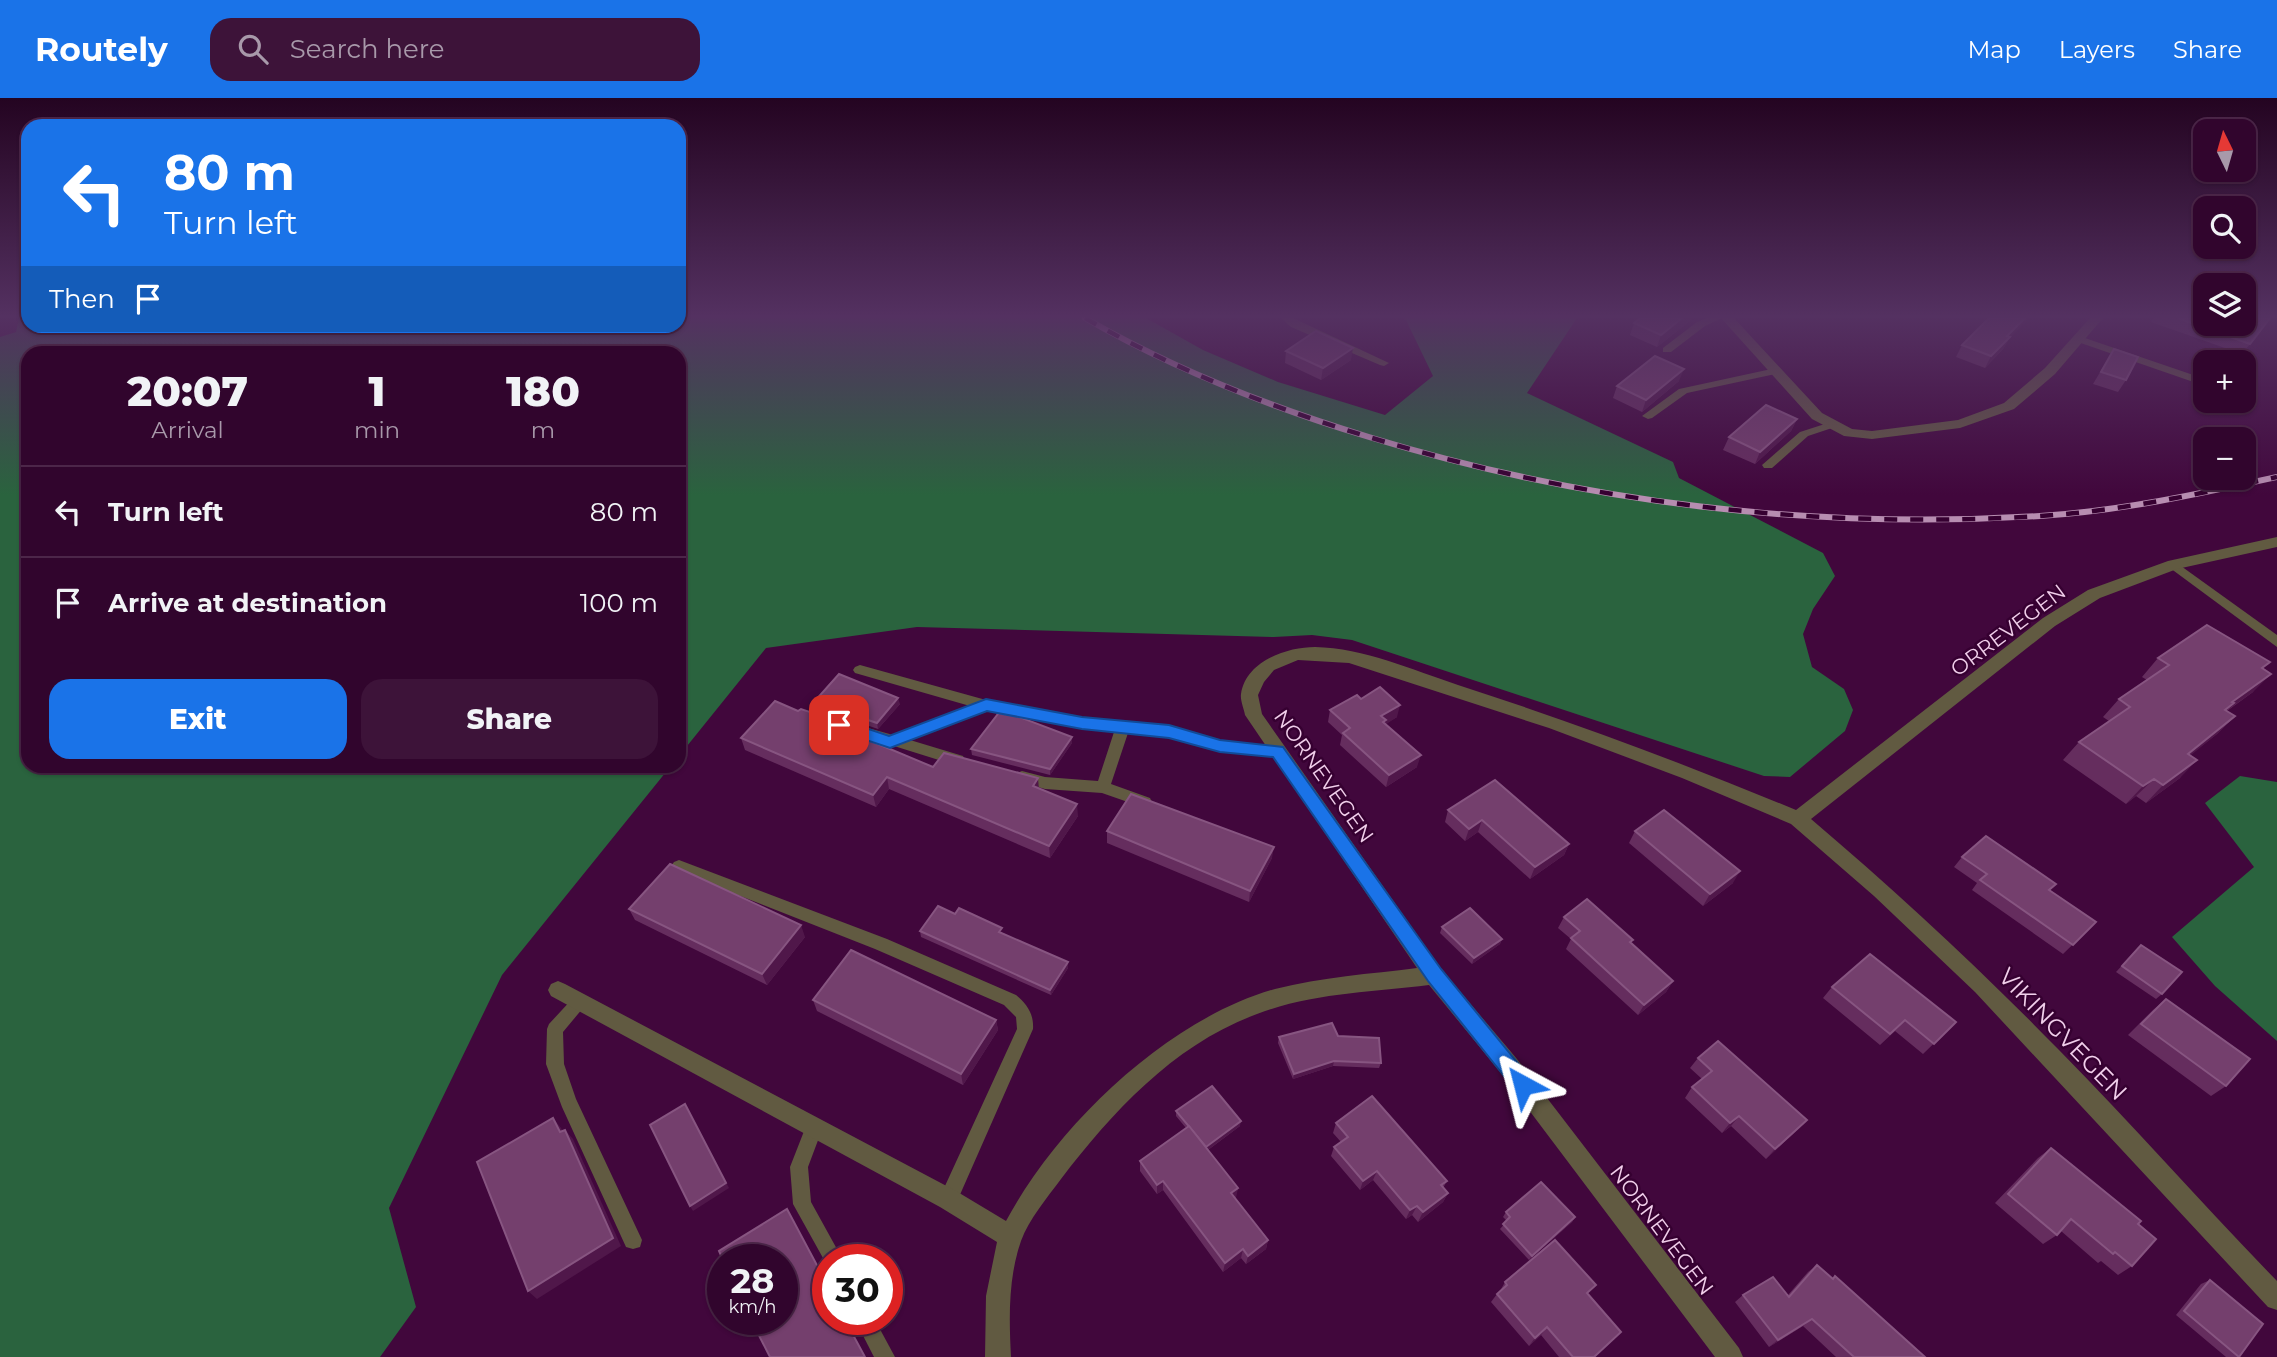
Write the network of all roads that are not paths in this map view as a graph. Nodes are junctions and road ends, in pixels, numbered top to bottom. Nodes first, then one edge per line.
1 (1749, 377) edge
2 (1781, 377) edge
3 (2042, 377) edge
4 (1648, 416) edge
5 (1831, 425) junction
6 (1768, 465) dead end
7 (2277, 542) edge
8 (2175, 565) junction
9 (2277, 642) edge
10 (860, 670) dead end
11 (986, 705) junction
12 (826, 720) edge
13 (1122, 729) junction
14 (890, 742) junction
15 (1277, 751) junction
16 (967, 763) edge
17 (1006, 773) edge
18 (1102, 787) junction
19 (1154, 805) edge
20 (1798, 819) junction
21 (679, 866) edge
22 (1434, 975) junction
23 (558, 990) dead end
24 (580, 1002) junction
25 (814, 1127) junction
26 (948, 1199) junction
27 (1011, 1237) junction
28 (633, 1240) dead end
29 (824, 1244) edge
30 (2277, 1298) edge
31 (873, 1335) edge
32 (885, 1357) edge
33 (998, 1357) edge
34 (1730, 1357) edge

1 - 4 lane
2 - 5 street
3 - 5 street
5 - 6 lane
7 - 8 street, ORREVEGEN
8 - 9 lane
8 - 20 street, ORREVEGEN
10 - 11 lane
11 - 13 lane
11 - 14 lane
12 - 14 lane
13 - 15 lane
13 - 18 lane
14 - 16 lane
15 - 20 street, NORNEVEGEN
15 - 22 street, NORNEVEGEN
17 - 18 lane
18 - 19 lane
20 - 30 street, VIKINGVEGEN
21 - 26 lane
22 - 27 street
22 - 34 street, NORNEVEGEN
23 - 24 street
24 - 25 street
24 - 28 lane
25 - 26 street
25 - 29 lane
26 - 27 street
27 - 33 street
31 - 32 lane

